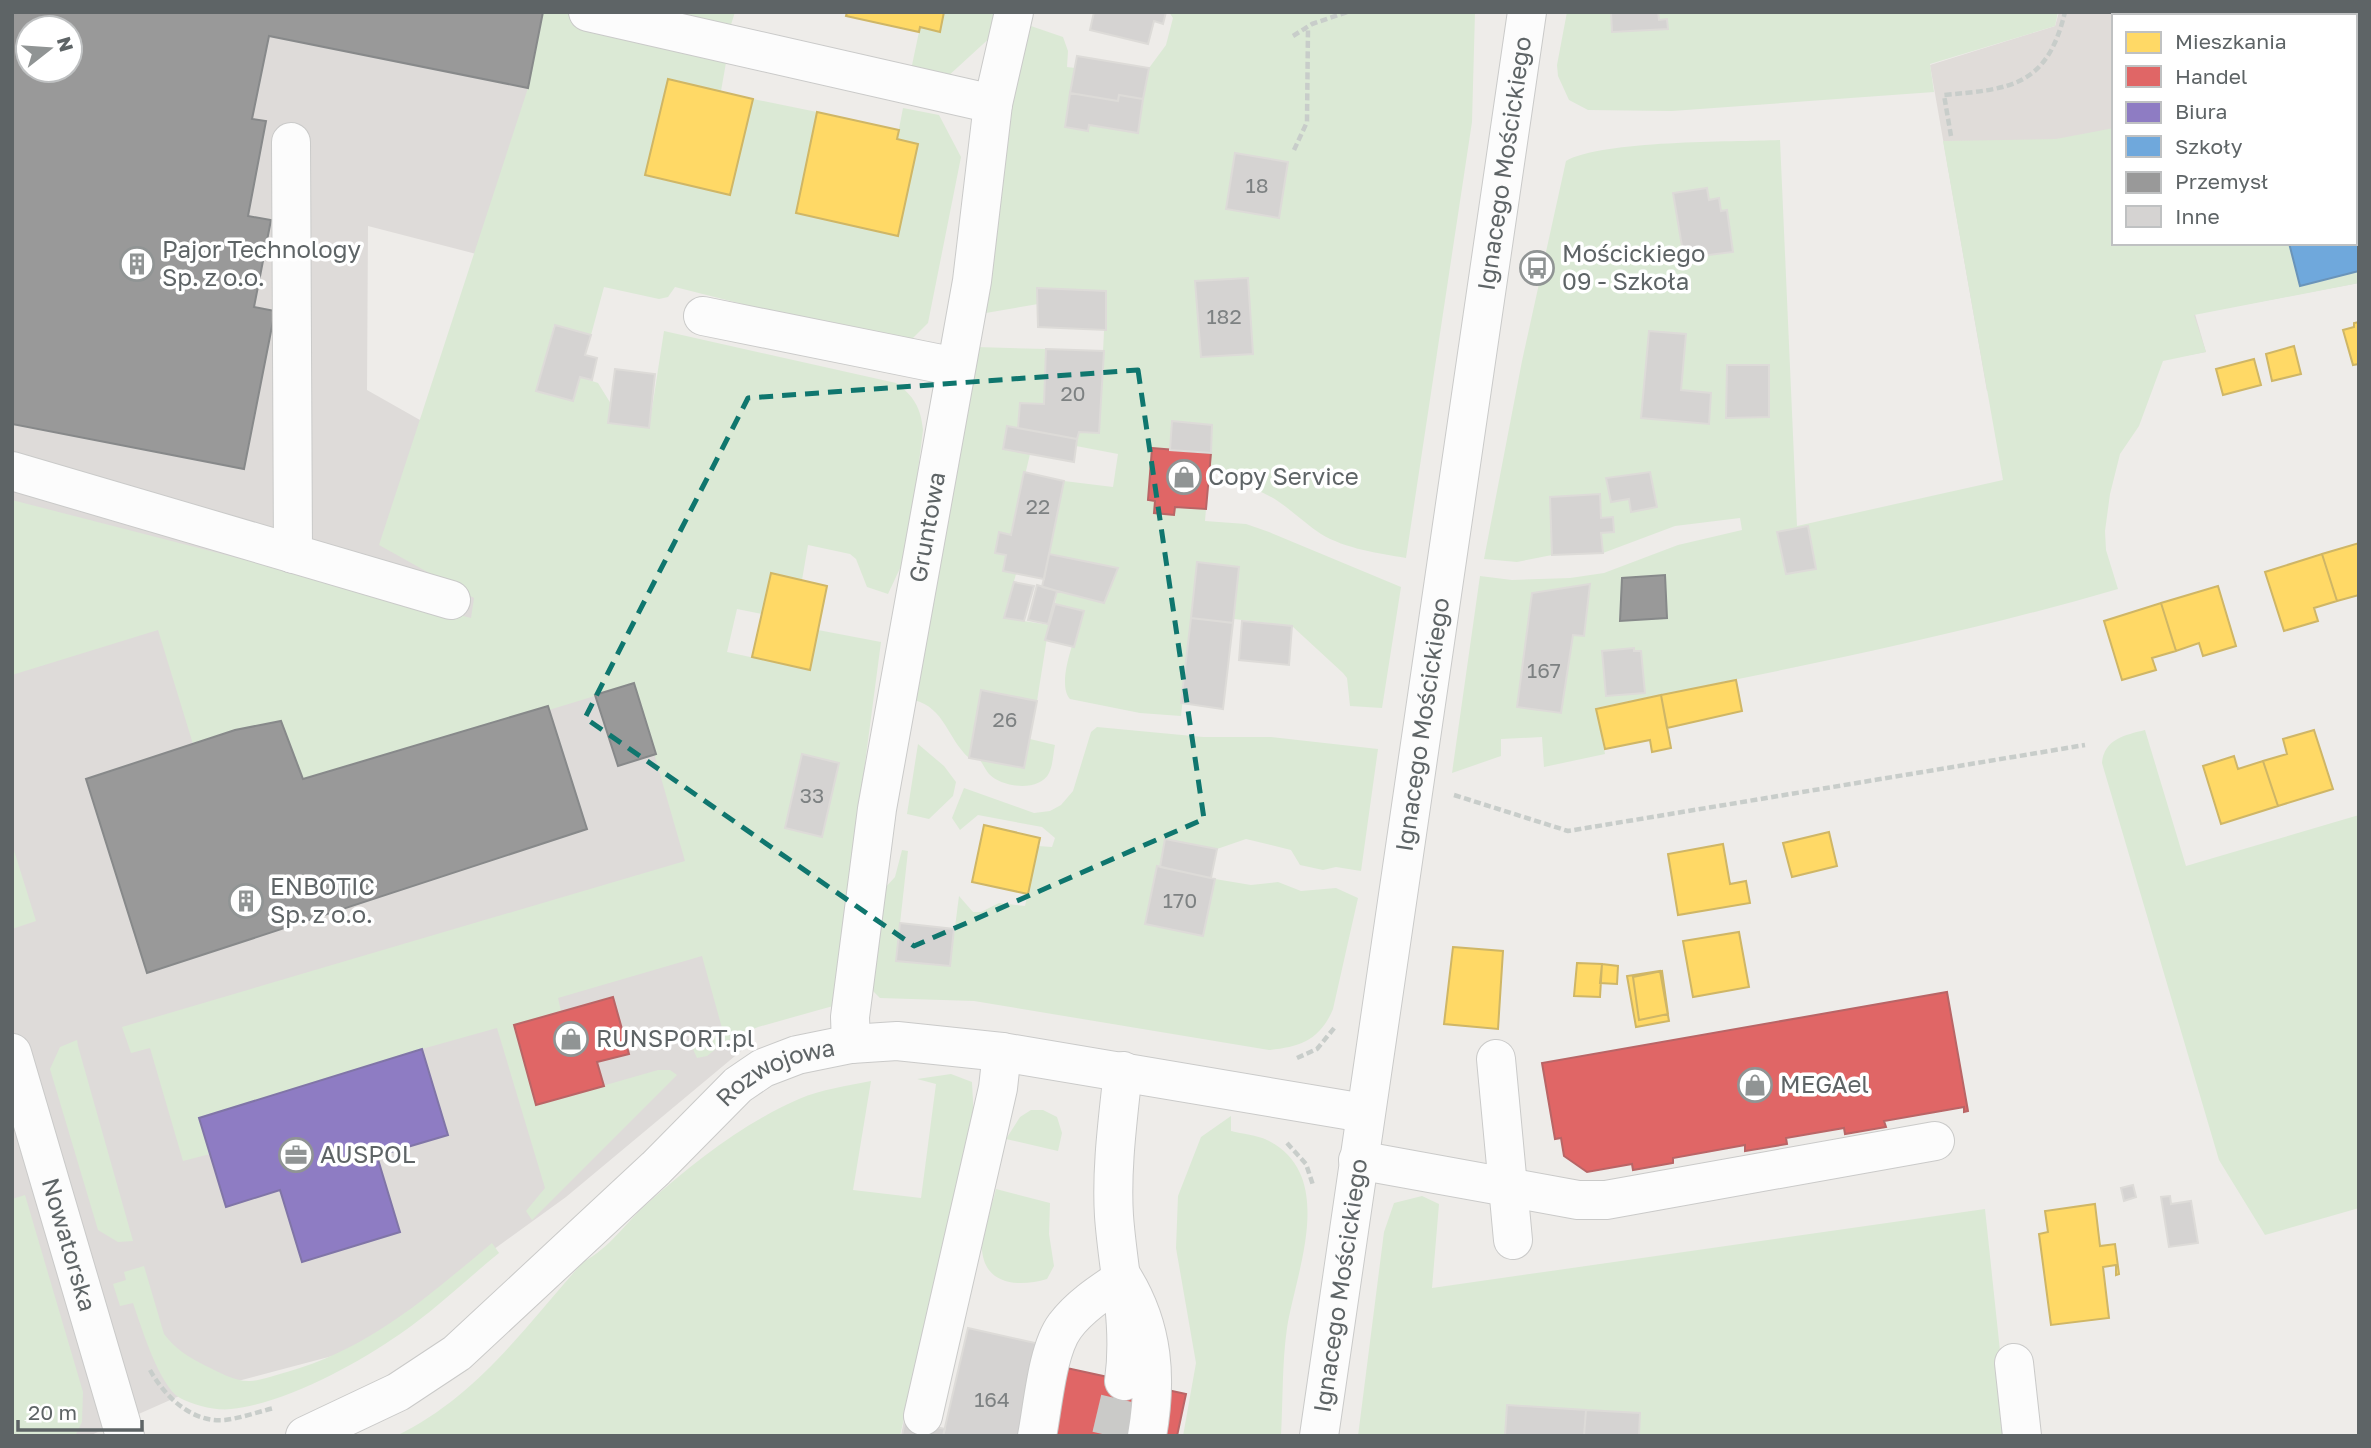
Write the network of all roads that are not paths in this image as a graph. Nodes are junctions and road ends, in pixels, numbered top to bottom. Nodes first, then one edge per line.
1 (588, 12) edge
2 (1014, 12) edge
3 (1527, 12) edge
4 (993, 104) junction
5 (291, 142) dead end
6 (703, 316) dead end
7 (956, 367) junction
8 (12, 471) edge
9 (293, 554) junction
10 (451, 600) dead end
11 (851, 1044) junction
12 (1002, 1052) junction
13 (12, 1053) edge
14 (1496, 1059) dead end
15 (1123, 1072) junction
16 (19, 1101) edge
17 (1364, 1113) junction
18 (1936, 1141) dead end
19 (1358, 1160) junction
20 (1510, 1185) junction
21 (1513, 1240) dead end
22 (1122, 1278) junction
23 (2014, 1363) dead end
24 (1124, 1381) tunnel mouth
25 (923, 1416) dead end
26 (125, 1436) edge
27 (305, 1436) edge
28 (1037, 1436) edge
29 (1147, 1436) edge
30 (1319, 1436) edge
31 (2022, 1436) edge

1 - 4 street
2 - 4 street, Gruntowa
3 - 17 street, Ignacego Mościckiego
4 - 7 street, Gruntowa
5 - 9 street
6 - 7 street
7 - 11 street, Gruntowa
8 - 9 street
9 - 10 street
11 - 12 street, Rozwojowa
11 - 27 street, Rozwojowa
12 - 15 street, Rozwojowa
12 - 25 street
13 - 16 street, Nowatorska
14 - 20 street
15 - 17 street, Rozwojowa
15 - 22 street
16 - 26 street, Nowatorska
17 - 19 street, Ignacego Mościckiego
18 - 20 street
19 - 20 street
19 - 30 street, Ignacego Mościckiego
20 - 21 street
22 - 24 street
22 - 28 street
22 - 29 street
23 - 31 street

